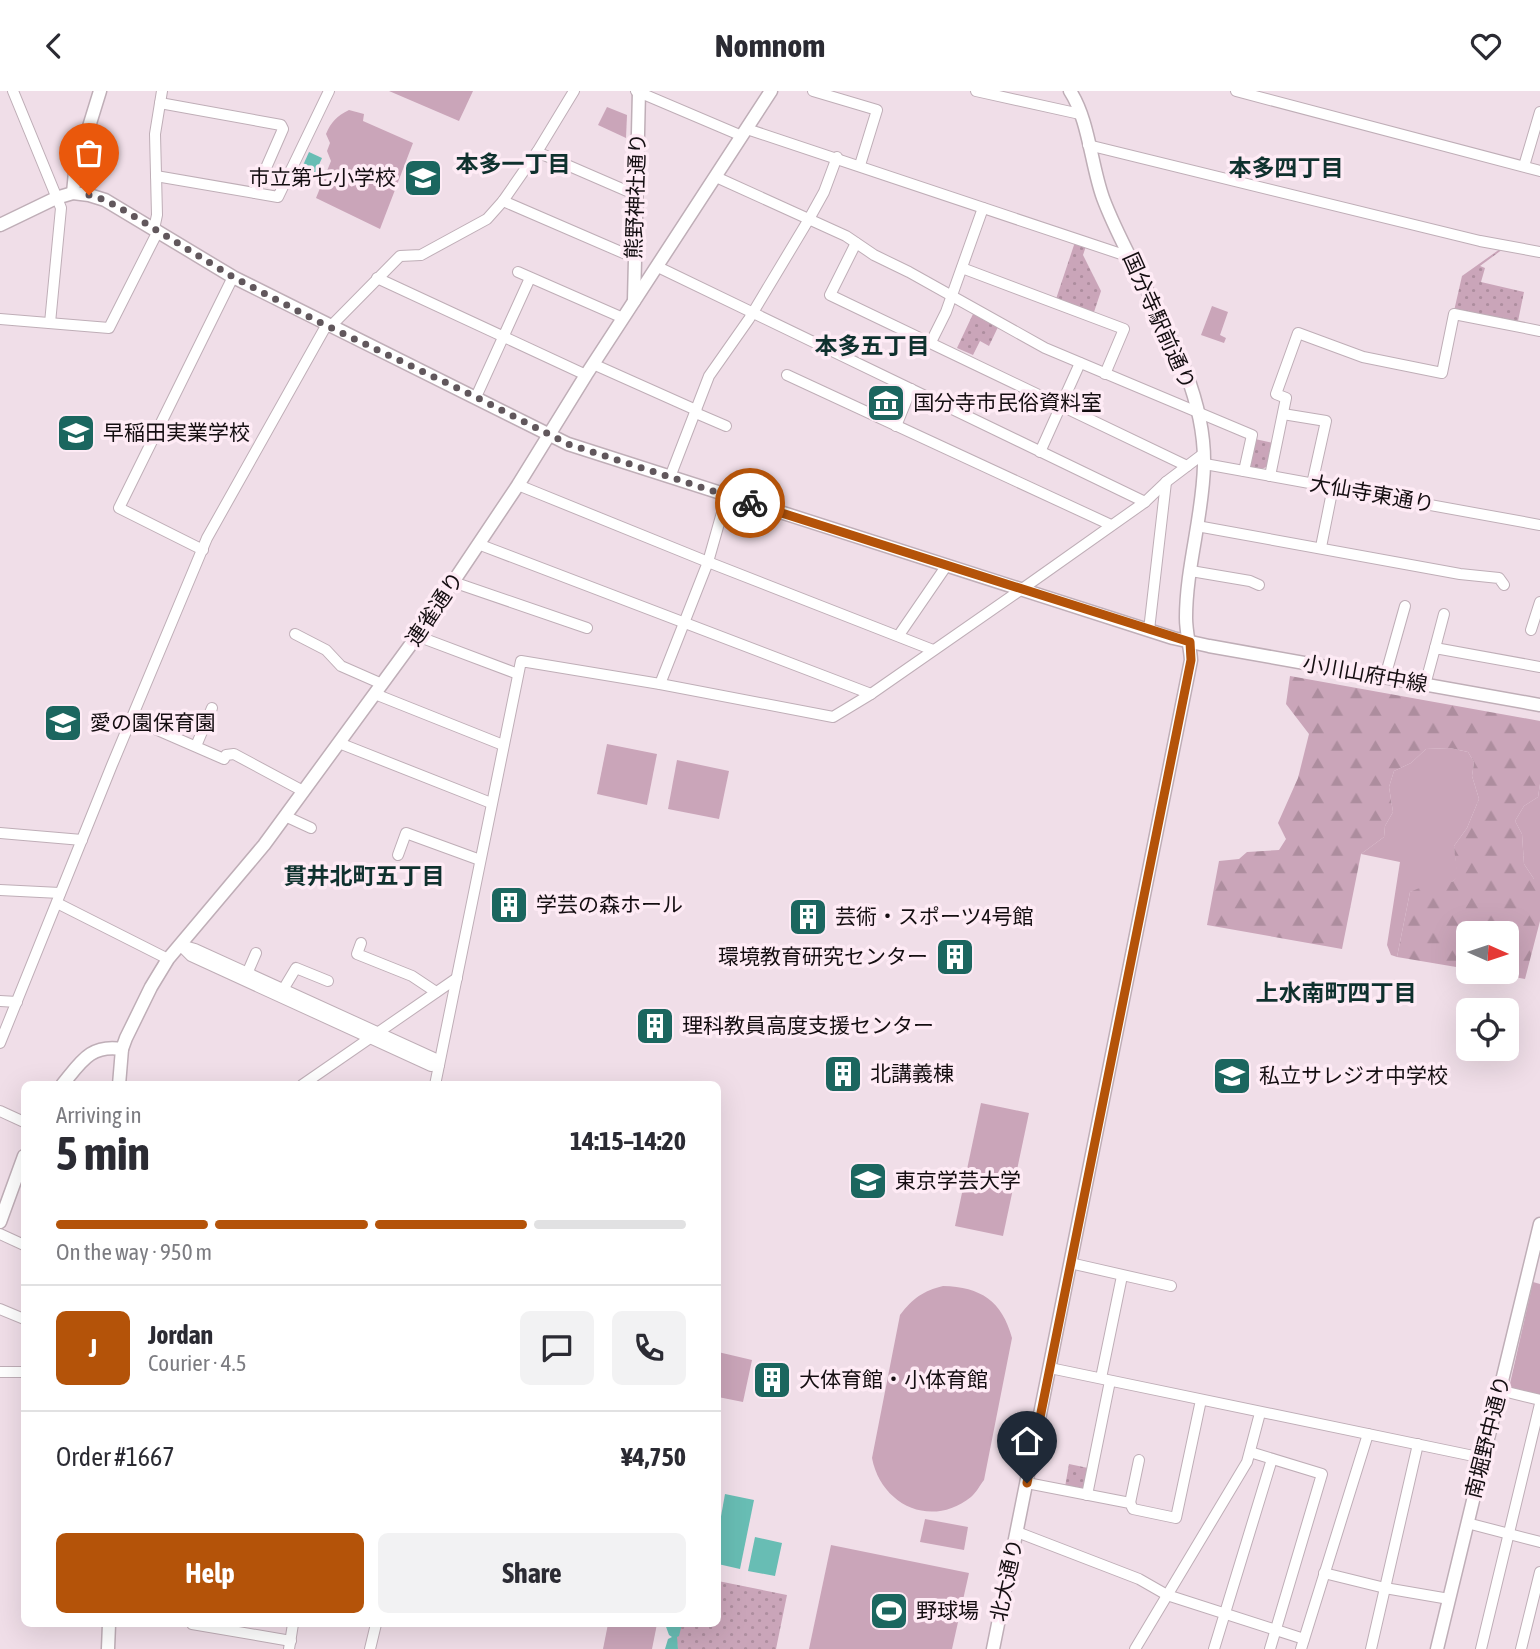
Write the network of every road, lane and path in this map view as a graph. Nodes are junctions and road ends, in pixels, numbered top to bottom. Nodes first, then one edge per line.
1 (13, 91) edge
2 (100, 91) edge
3 (162, 91) edge
4 (329, 91) edge
5 (574, 91) edge
6 (638, 91) edge
7 (771, 91) edge
8 (813, 91) edge
9 (976, 91) edge
10 (1070, 91) edge
11 (1236, 91) edge
12 (160, 103) junction
13 (1540, 112) edge
14 (1080, 114) junction
15 (745, 132) junction
16 (1088, 145) junction
17 (537, 152) junction
18 (837, 157) junction
19 (860, 165) junction
20 (1524, 166) junction
21 (1540, 171) edge
22 (156, 176) junction
23 (716, 177) junction
24 (636, 192) junction
25 (73, 193) junction
26 (255, 193) junction
27 (56, 198) junction
28 (503, 201) junction
29 (982, 208) junction
30 (809, 219) junction
31 (0, 225) edge
32 (156, 230) junction
33 (856, 243) junction
34 (1540, 253) edge
35 (1130, 257) junction
36 (635, 258) junction
37 (658, 267) junction
38 (962, 268) junction
39 (518, 272) dead end
40 (233, 277) junction
41 (377, 278) junction
42 (530, 278) junction
43 (952, 296) junction
44 (634, 301) junction
45 (752, 314) junction
46 (623, 318) junction
47 (0, 319) edge
48 (50, 323) junction
49 (328, 326) junction
50 (1540, 331) edge
51 (504, 337) junction
52 (931, 342) junction
53 (1080, 363) junction
54 (589, 369) junction
55 (1105, 374) junction
56 (787, 375) dead end
57 (911, 389) junction
58 (476, 397) junction
59 (1061, 405) junction
60 (696, 410) junction
61 (1198, 413) junction
62 (1283, 414) junction
63 (726, 426) dead end
64 (897, 426) junction
65 (550, 435) junction
66 (1040, 452) junction
67 (1204, 459) junction
68 (1187, 466) junction
69 (1244, 471) junction
70 (1270, 476) junction
71 (670, 477) junction
72 (1166, 482) junction
73 (1312, 484) junction
74 (518, 485) junction
75 (1334, 487) junction
76 (727, 495) junction
77 (1145, 502) junction
78 (1111, 525) junction
79 (1540, 525) edge
80 (1197, 526) junction
81 (478, 544) junction
82 (1321, 547) junction
83 (203, 550) junction
84 (708, 562) junction
85 (947, 565) junction
86 (1191, 571) junction
87 (453, 582) junction
88 (1259, 585) dead end
89 (1504, 585) dead end
90 (1022, 589) junction
91 (1540, 601) edge
92 (1405, 606) dead end
93 (1444, 614) dead end
94 (684, 621) junction
95 (587, 628) dead end
96 (1149, 630) junction
97 (1531, 630) dead end
98 (295, 633) dead end
99 (899, 635) junction
100 (417, 636) junction
101 (1190, 642) junction
102 (1435, 648) junction
103 (933, 650) junction
104 (1540, 667) edge
105 (518, 674) junction
106 (1385, 677) junction
107 (660, 684) junction
108 (1425, 685) junction
109 (378, 689) junction
110 (871, 694) junction
111 (1540, 705) edge
112 (212, 708) dead end
113 (132, 719) junction
114 (339, 743) junction
115 (503, 744) junction
116 (195, 746) junction
117 (303, 791) junction
118 (491, 803) junction
119 (285, 816) junction
120 (311, 828) dead end
121 (0, 833) edge
122 (82, 840) junction
123 (398, 855) dead end
124 (480, 860) junction
125 (0, 890) edge
126 (58, 898) junction
127 (361, 943) dead end
128 (180, 945) junction
129 (256, 953) dead end
130 (169, 959) junction
131 (246, 976) junction
132 (457, 978) junction
133 (328, 981) dead end
134 (436, 992) junction
135 (281, 993) junction
136 (0, 1001) edge
137 (17, 1002) junction
138 (372, 1035) junction
139 (0, 1043) edge
140 (122, 1049) junction
141 (439, 1065) junction
142 (66, 1081) edge
143 (119, 1081) edge
144 (308, 1081) edge
145 (436, 1081) edge
146 (0, 1111) edge
147 (21, 1121) edge
148 (21, 1164) edge
149 (0, 1222) edge
150 (1540, 1224) edge
151 (0, 1234) edge
152 (21, 1244) edge
153 (1070, 1263) junction
154 (1122, 1276) junction
155 (1171, 1286) dead end
156 (0, 1309) edge
157 (21, 1318) edge
158 (1050, 1368) junction
159 (0, 1372) edge
160 (21, 1372) edge
161 (1106, 1379) junction
162 (1499, 1390) junction
163 (1200, 1400) junction
164 (1540, 1402) edge
165 (1260, 1413) junction
166 (1368, 1434) junction
167 (1418, 1444) junction
168 (1250, 1452) junction
169 (1483, 1458) junction
170 (1272, 1459) junction
171 (1139, 1460) dead end
172 (1027, 1483) junction
173 (1087, 1495) junction
174 (1130, 1503) junction
175 (1467, 1523) junction
176 (1017, 1532) junction
177 (1509, 1534) junction
178 (1540, 1542) edge
179 (1540, 1572) edge
180 (1324, 1573) junction
181 (1385, 1588) junction
182 (1167, 1595) junction
183 (1449, 1599) junction
184 (1225, 1613) junction
185 (109, 1627) edge
186 (206, 1627) edge
187 (293, 1627) edge
188 (375, 1627) edge
189 (1276, 1630) junction
190 (1303, 1644) edge
191 (290, 1645) edge
192 (108, 1649) edge
193 (370, 1649) edge
194 (993, 1649) edge
195 (1135, 1649) edge
196 (1214, 1649) edge
197 (1270, 1649) edge
198 (1371, 1649) edge
199 (1437, 1649) edge
200 (1481, 1649) edge
201 (1521, 1649) edge

1 - 27 street
2 - 25 main road
3 - 12 street
4 - 26 street
5 - 17 street
6 - 15 street
6 - 24 main road, 熊野神社通り
7 - 15 main road, 連雀通り
8 - 19 street
9 - 14 street
10 - 14 main road, 国分寺駅前通り
11 - 20 street
12 - 22 street
12 - 26 street
13 - 20 street
14 - 16 main road, 国分寺駅前通り
15 - 18 street
15 - 23 main road, 連雀通り
16 - 34 street
16 - 35 main road, 国分寺駅前通り
17 - 24 street
17 - 28 street
18 - 19 street
18 - 30 street
19 - 29 street
20 - 21 street
22 - 26 street
22 - 32 street
23 - 30 street
23 - 37 main road, 連雀通り
24 - 36 main road, 熊野神社通り
25 - 27 main road
25 - 32 main road, 小川山府中線
27 - 31 main road
27 - 48 street
28 - 36 street
28 - 41 street
29 - 35 street
29 - 38 street
30 - 33 street
30 - 45 street
32 - 40 main road, 小川山府中線
32 - 48 street
33 - 43 street
33 - 52 street
35 - 61 main road, 国分寺駅前通り
36 - 44 main road, 熊野神社通り
37 - 44 main road, 連雀通り
37 - 45 street
38 - 43 street
38 - 55 street
39 - 42 street
40 - 49 main road, 小川山府中線
40 - 83 street
41 - 49 street
41 - 51 street
42 - 46 street
42 - 51 street
43 - 52 street
43 - 53 street
44 - 46 main road, 連雀通り
45 - 57 street
45 - 60 street
46 - 54 main road, 連雀通り
47 - 48 street
49 - 58 main road, 小川山府中線
49 - 83 street
50 - 62 street
51 - 54 street
51 - 58 street
52 - 59 street
53 - 55 street
53 - 59 street
54 - 60 street
54 - 65 main road, 連雀通り
55 - 61 street
56 - 64 street
57 - 64 street
57 - 66 street
58 - 65 main road, 小川山府中線
59 - 66 street
59 - 68 street
60 - 63 street
60 - 71 street
61 - 67 main road, 国分寺駅前通り
61 - 69 street
62 - 70 street
62 - 73 street
64 - 78 street
65 - 71 main road, 小川山府中線
65 - 74 main road, 連雀通り
66 - 77 street
67 - 68 street
67 - 69 street, 大仙寺東通り
67 - 80 main road, 国分寺駅前通り
68 - 72 street
69 - 70 street, 大仙寺東通り
70 - 73 street, 大仙寺東通り
71 - 76 main road, 小川山府中線
72 - 77 street
72 - 96 street
73 - 75 street, 大仙寺東通り
74 - 81 main road, 連雀通り
74 - 84 street
75 - 79 street, 大仙寺東通り
75 - 82 street
76 - 84 street
76 - 85 main road, 小川山府中線
77 - 78 street
78 - 90 street
80 - 82 street
80 - 86 main road, 国分寺駅前通り
81 - 87 main road, 連雀通り
81 - 94 street
82 - 89 street
83 - 113 street
84 - 94 street
84 - 99 street
85 - 90 main road, 小川山府中線
85 - 99 street
86 - 88 street
86 - 101 main road, 国分寺駅前通り
87 - 95 street
87 - 100 main road, 連雀通り
90 - 96 main road, 小川山府中線
90 - 103 street
91 - 97 street
92 - 106 street
93 - 102 street
94 - 107 street
94 - 110 street
96 - 101 main road, 小川山府中線
98 - 109 street
99 - 103 street
100 - 105 street
100 - 109 main road, 連雀通り
101 - 106 main road, 小川山府中線
101 - 153 main road, 国分寺駅前通り
102 - 104 street
102 - 108 street
103 - 110 street
105 - 107 street
105 - 115 street
106 - 108 main road, 小川山府中線
107 - 110 street
108 - 111 main road, 小川山府中線
109 - 114 main road, 連雀通り
109 - 115 street
112 - 116 street
113 - 116 street
113 - 122 street
114 - 117 main road, 連雀通り
114 - 118 street
115 - 118 street
116 - 117 street
117 - 119 main road, 連雀通り
118 - 124 street
119 - 120 street
119 - 128 main road, 連雀通り
121 - 122 street
122 - 126 street
123 - 124 street
124 - 132 street
125 - 126 street
126 - 130 street
126 - 137 street
127 - 134 street
128 - 130 main road, 連雀通り
128 - 131 street
129 - 131 street
130 - 140 main road, 連雀通り
131 - 135 street
132 - 134 street
132 - 141 street
133 - 135 street
134 - 138 street
135 - 138 street
136 - 137 street
137 - 139 street
138 - 141 street
138 - 144 street
140 - 142 main road
140 - 143 main road, 連雀通り
141 - 145 street
146 - 147 street
148 - 149 main road
150 - 162 main road, 南堀野中通り
151 - 152 street
153 - 154 street
153 - 158 main road, 北大通り
154 - 155 street
154 - 161 street
156 - 157 street
158 - 161 street
158 - 172 main road, 北大通り
159 - 160 street
161 - 163 street
161 - 173 street
162 - 164 street
162 - 169 main road, 南堀野中通り
163 - 165 street
163 - 174 street
164 - 177 street
165 - 166 street
165 - 168 street
166 - 167 street
166 - 180 street
167 - 169 street
167 - 181 street
168 - 170 street
168 - 182 street
169 - 175 main road, 南堀野中通り
170 - 184 street
170 - 189 street
171 - 174 street
172 - 173 street
172 - 176 main road, 北大通り
173 - 174 street
175 - 177 street
175 - 183 main road, 南堀野中通り
176 - 182 street
176 - 194 main road, 北大通り
177 - 178 street
177 - 200 street
179 - 201 street
180 - 181 street
180 - 190 street
181 - 183 street
181 - 198 street
182 - 184 street
182 - 195 street
183 - 199 main road, 南堀野中通り
184 - 189 street
184 - 196 street
185 - 192 main road
186 - 191 street
187 - 191 street
188 - 193 street
189 - 190 street
189 - 197 street

